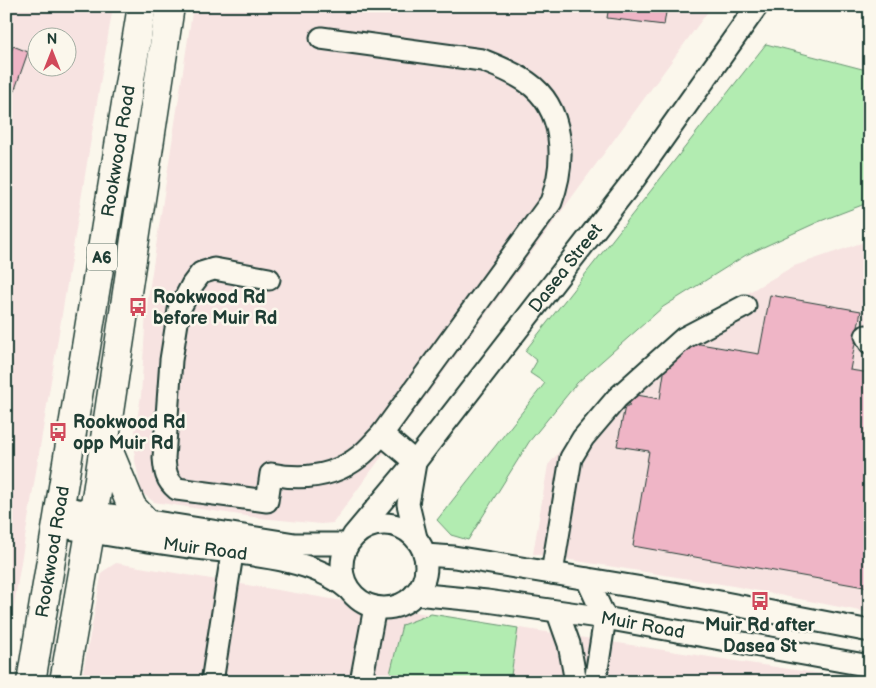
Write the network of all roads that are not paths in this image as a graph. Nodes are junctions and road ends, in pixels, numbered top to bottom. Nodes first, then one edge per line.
1 (142, 6) edge
2 (170, 6) edge
3 (746, 6) edge
4 (757, 6) edge
5 (773, 6) edge
6 (321, 38) dead end
7 (712, 69) junction
8 (269, 279) dead end
9 (745, 306) dead end
10 (382, 434) junction
11 (105, 442) junction
12 (415, 462) junction
13 (59, 516) junction
14 (144, 521) junction
15 (92, 523) junction
16 (350, 540) junction
17 (420, 547) junction
18 (232, 554) junction
19 (552, 573) junction
20 (587, 579) junction
21 (348, 588) junction
22 (423, 595) junction
23 (375, 607) junction
24 (558, 613) junction
25 (605, 618) junction
26 (870, 631) edge
27 (870, 666) edge
28 (31, 682) edge
29 (64, 682) edge
30 (212, 682) edge
31 (361, 682) edge
32 (576, 682) edge
33 (595, 682) edge

1 - 13 highway, Rookwood Road / A6
2 - 11 highway, Rookwood Road / A6
3 - 7 street
4 - 7 street, Dasea Street
5 - 7 street
6 - 10 street
7 - 12 street, Dasea Street
8 - 10 street
9 - 19 street
10 - 12 street
11 - 14 highway
11 - 15 highway, Rookwood Road / A6
12 - 16 street, Dasea Street
12 - 17 street, Dasea Street
13 - 15 street, Muir Road
13 - 28 highway, Rookwood Road / A6
14 - 15 street, Muir Road
14 - 16 street, Muir Road
15 - 18 street, Muir Road
15 - 29 highway, Rookwood Road / A6
16 - 17 street
16 - 21 street
17 - 19 street, Muir Road
17 - 22 street
18 - 21 street, Muir Road
18 - 30 street
19 - 20 street, Muir Road
20 - 25 street
20 - 26 street, Muir Road
21 - 23 street
22 - 23 street
22 - 24 street, Muir Road
23 - 31 street
24 - 25 street, Muir Road
24 - 32 street
25 - 27 street, Muir Road
25 - 33 street

